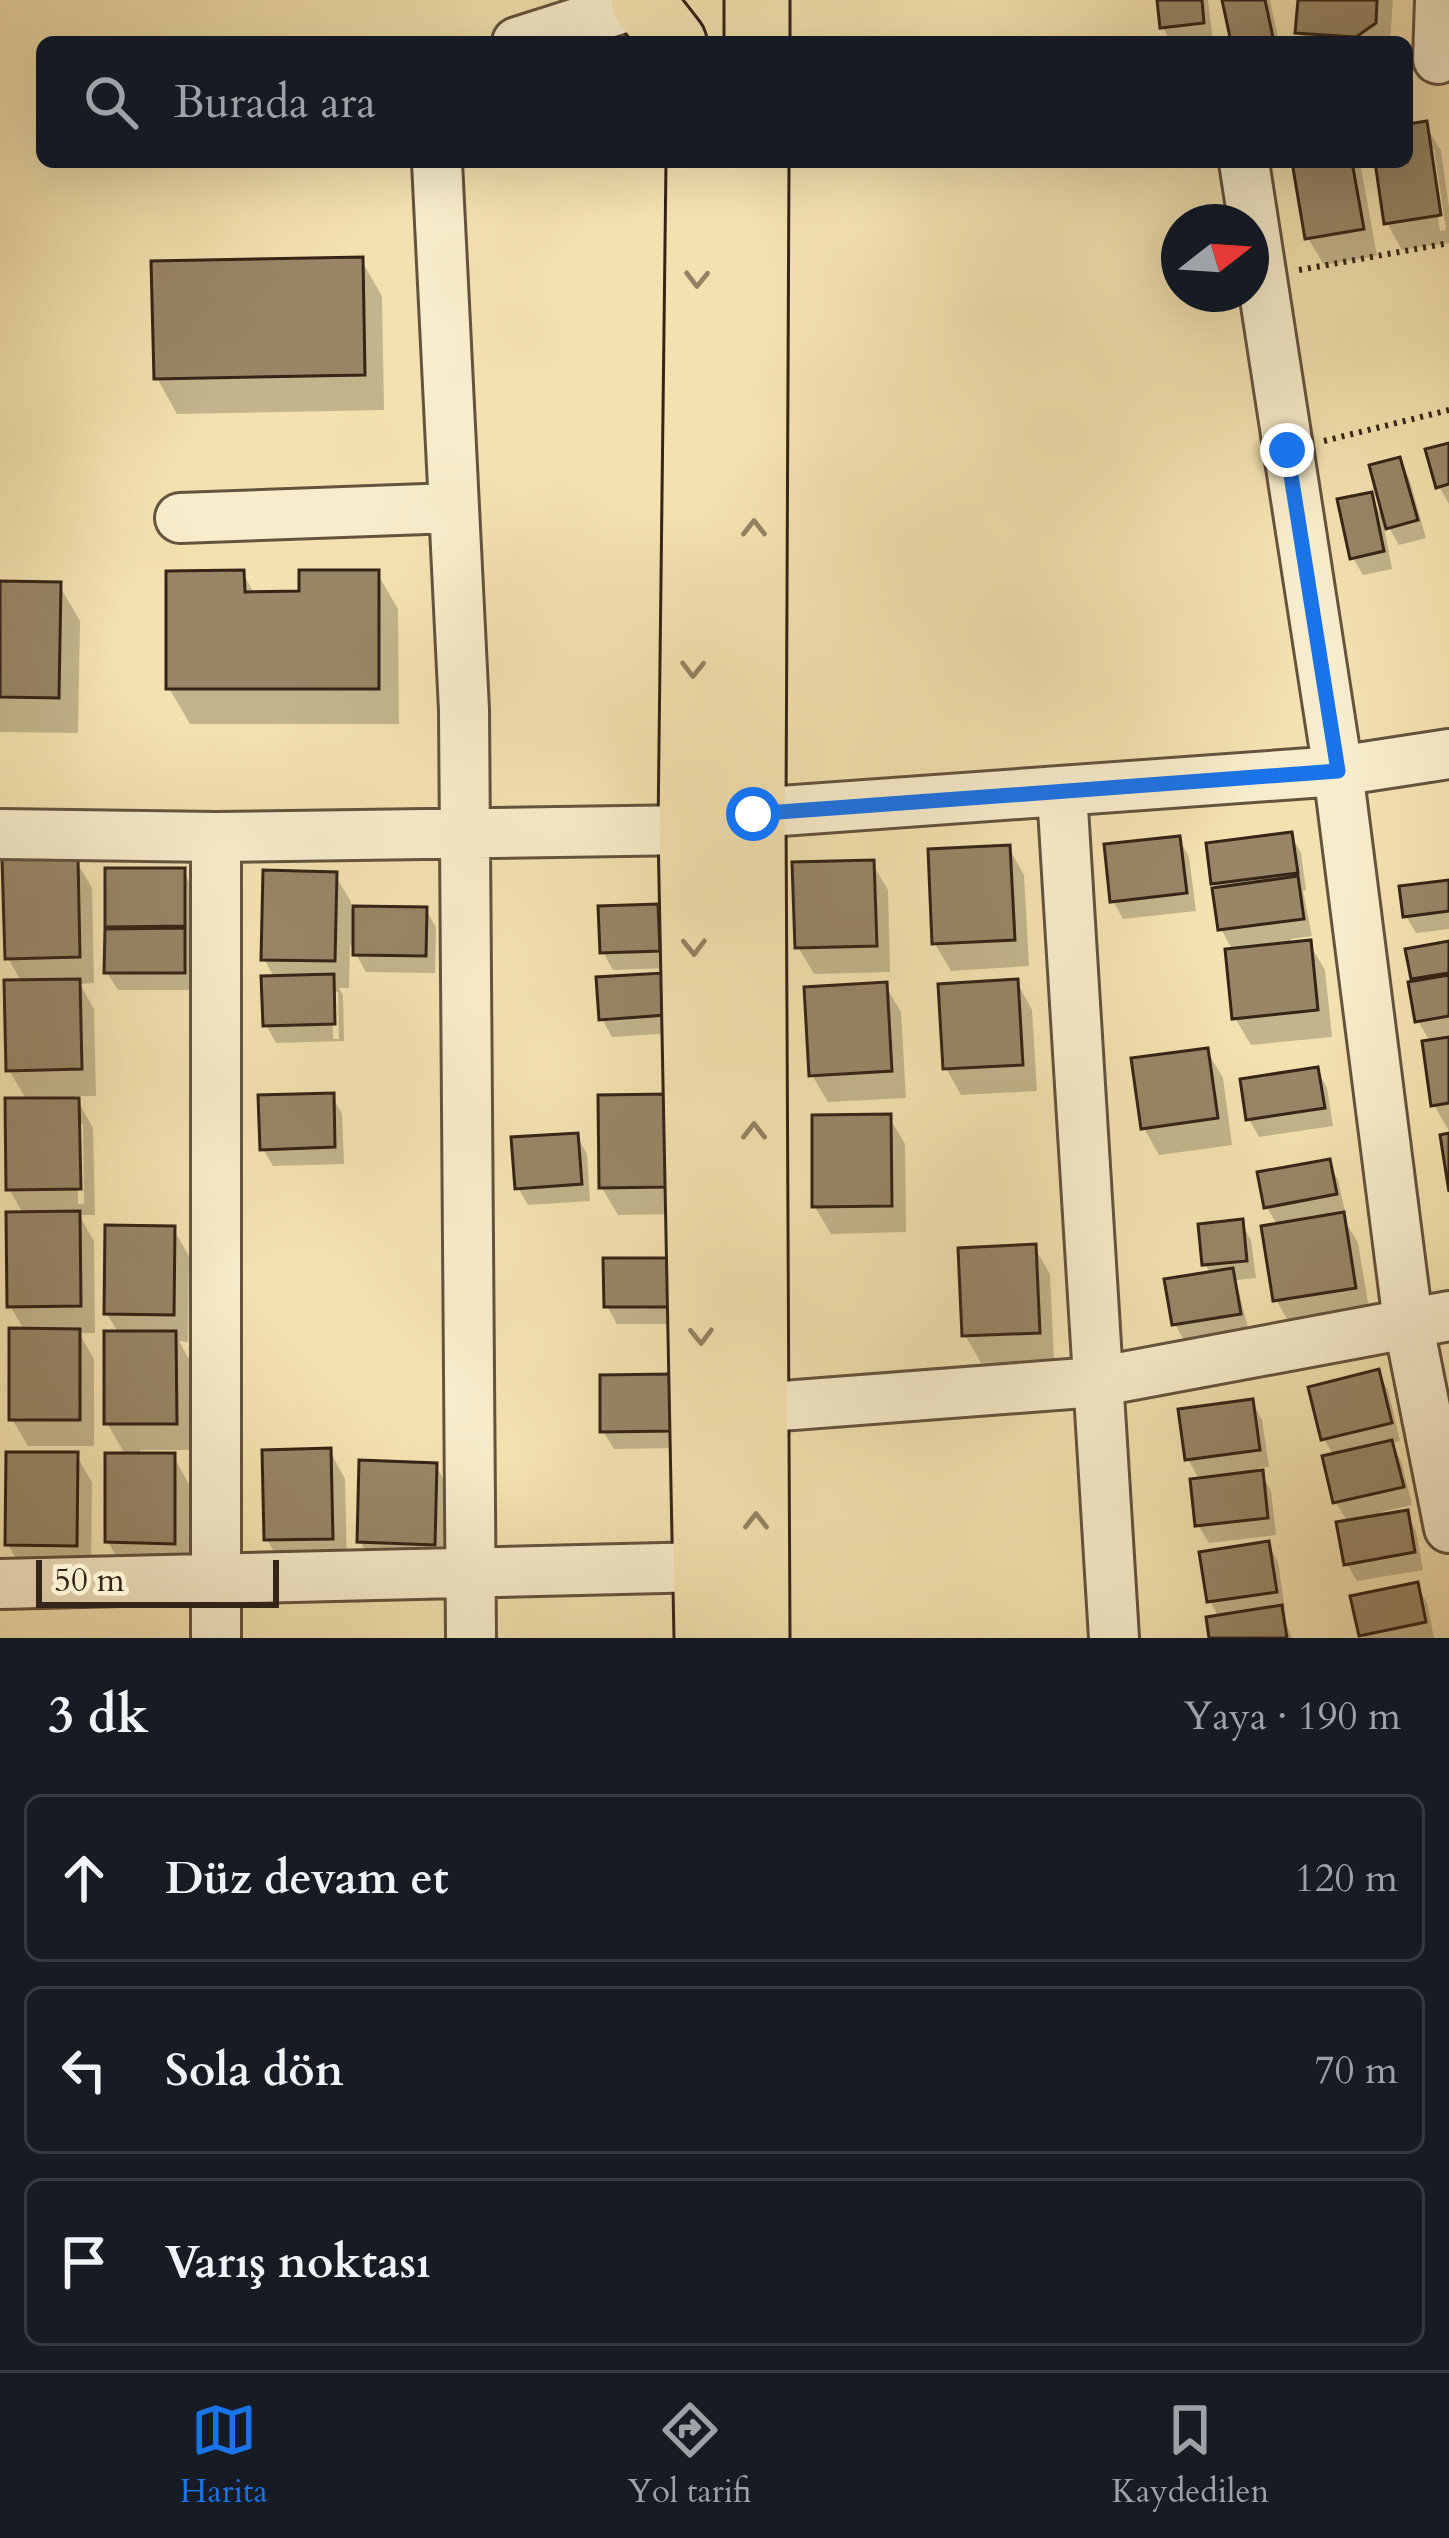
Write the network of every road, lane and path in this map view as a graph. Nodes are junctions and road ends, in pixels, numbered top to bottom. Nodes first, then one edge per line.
1 (1440, 0) edge
2 (654, 22) edge
3 (558, 36) edge
4 (1431, 60) edge
5 (437, 168) edge
6 (699, 168) edge
7 (756, 168) edge
8 (1245, 168) edge
9 (1250, 204) edge
10 (1449, 243) edge
11 (1269, 275) edge
12 (1265, 312) edge
13 (1449, 410) edge
14 (1287, 450) junction
15 (453, 508) junction
16 (180, 518) dead end
17 (1449, 754) edge
18 (1338, 771) junction
19 (1062, 792) junction
20 (753, 814) junction
21 (691, 830) junction
22 (0, 834) edge
23 (465, 835) junction
24 (216, 837) junction
25 (1429, 1318) edge
26 (1096, 1382) junction
27 (755, 1408) junction
28 (1449, 1528) edge
29 (705, 1567) junction
30 (470, 1573) junction
31 (216, 1579) junction
32 (0, 1583) edge
33 (216, 1638) edge
34 (471, 1638) edge
35 (706, 1638) edge
36 (757, 1638) edge
37 (1114, 1638) edge

1 - 4 street
2 - 3 street
5 - 15 street
6 -> 21 main road
20 -> 7 main road
8 - 9 street
10 - 11 path
12 - 14 street
13 - 14 path
14 - 18 street
15 - 16 street
15 - 23 street
17 - 18 street
18 - 19 street
18 - 25 street
19 - 20 street
19 - 26 street
20 - 21 street
27 -> 20 main road
21 - 23 street
21 -> 29 main road
22 - 24 street
23 - 24 street
23 - 30 street
24 - 31 street
25 - 26 street
25 - 28 street
26 - 27 street
26 - 37 street
36 -> 27 main road
29 - 30 street
29 - 35 main road
30 - 31 street
30 - 34 street
31 - 32 street
31 - 33 street

